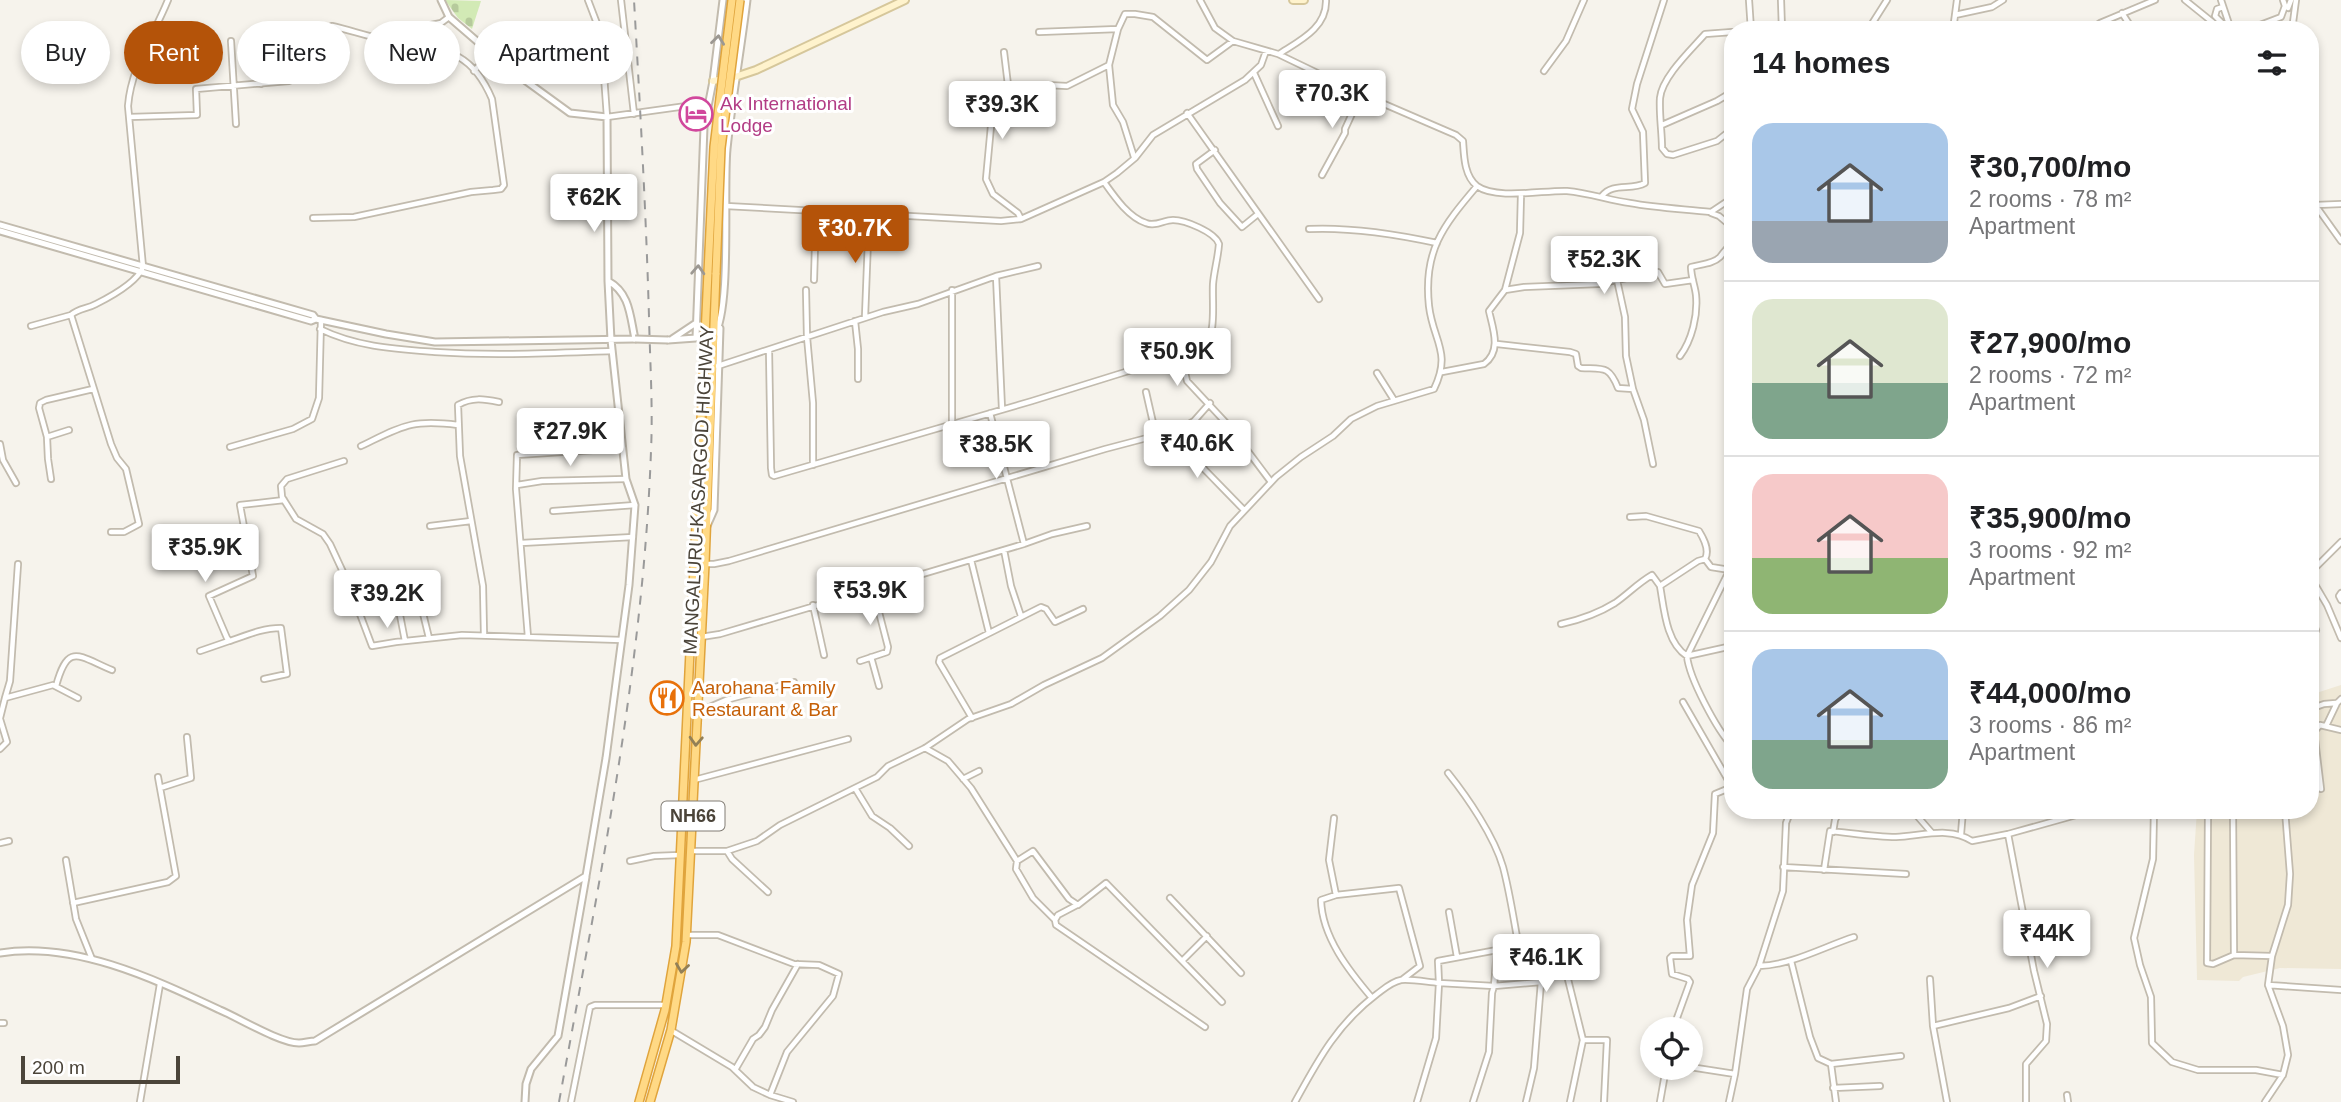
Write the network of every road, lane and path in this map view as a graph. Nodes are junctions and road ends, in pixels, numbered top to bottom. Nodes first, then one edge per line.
1 (168, 0) edge
2 (441, 0) edge
3 (588, 0) edge
4 (621, 0) edge
5 (723, 0) edge
6 (732, 0) edge
7 (740, 0) edge
8 (747, 0) edge
9 (905, 0) edge
10 (1200, 0) edge
11 (1293, 0) edge
12 (1304, 0) edge
13 (1326, 0) edge
14 (1584, 0) edge
15 (1664, 0) edge
16 (1749, 0) edge
17 (1781, 0) edge
18 (1887, 0) edge
19 (1957, 0) edge
20 (2003, 0) edge
21 (2155, 0) edge
22 (2185, 0) edge
23 (2221, 0) edge
24 (2283, 0) edge
25 (2293, 0) edge
26 (2223, 7) junction
27 (2288, 8) dead end
28 (2122, 13) junction
29 (1955, 15) junction
30 (449, 17) junction
31 (444, 21) edge
32 (1750, 21) edge
33 (1782, 21) edge
34 (1874, 21) edge
35 (1954, 21) edge
36 (2104, 21) edge
37 (2127, 21) edge
38 (2215, 21) edge
39 (2219, 21) edge
40 (2225, 21) edge
41 (2271, 21) edge
42 (2292, 21) edge
43 (1118, 29) junction
44 (350, 31) edge
45 (1039, 32) dead end
46 (1724, 33) edge
47 (474, 38) edge
48 (231, 41) dead end
49 (1233, 41) junction
50 (1266, 51) junction
51 (1004, 52) dead end
52 (1278, 54) junction
53 (1109, 65) junction
54 (474, 71) edge
55 (1544, 71) dead end
56 (1254, 73) junction
57 (735, 77) junction
58 (713, 80) junction
59 (261, 84) edge
60 (484, 84) edge
61 (530, 84) edge
62 (235, 86) junction
63 (1361, 94) junction
64 (1724, 97) edge
65 (708, 103) junction
66 (1005, 112) dead end
67 (1187, 113) junction
68 (634, 114) junction
69 (129, 117) junction
70 (607, 117) junction
71 (236, 124) dead end
72 (1662, 125) junction
73 (1279, 126) dead end
74 (1724, 135) edge
75 (1215, 150) junction
76 (1135, 158) junction
77 (1322, 175) dead end
78 (1104, 182) junction
79 (1477, 186) junction
80 (1521, 194) junction
81 (1602, 196) junction
82 (1724, 204) edge
83 (2341, 204) edge
84 (2319, 205) edge
85 (725, 206) junction
86 (2319, 211) edge
87 (816, 212) junction
88 (1711, 212) junction
89 (869, 214) junction
90 (1258, 214) junction
91 (313, 218) dead end
92 (1021, 219) junction
93 (1724, 220) edge
94 (0, 225) edge
95 (1309, 229) dead end
96 (0, 231) edge
97 (2341, 241) edge
98 (1437, 243) junction
99 (1724, 251) edge
100 (1038, 266) dead end
101 (142, 270) junction
102 (712, 273) junction
103 (996, 276) junction
104 (814, 280) dead end
105 (1617, 280) junction
106 (1693, 280) junction
107 (608, 281) junction
108 (806, 290) dead end
109 (952, 290) junction
110 (1505, 290) junction
111 (1319, 299) dead end
112 (71, 315) junction
113 (865, 317) junction
114 (318, 319) junction
115 (855, 321) junction
116 (696, 323) junction
117 (31, 326) dead end
118 (720, 326) junction
119 (320, 329) junction
120 (709, 337) junction
121 (807, 337) junction
122 (696, 338) junction
123 (635, 340) junction
124 (670, 340) junction
125 (611, 341) junction
126 (1497, 344) junction
127 (769, 350) junction
128 (612, 351) junction
129 (1186, 354) junction
130 (1680, 356) dead end
131 (717, 366) junction
132 (1442, 372) junction
133 (1377, 373) dead end
134 (858, 379) dead end
135 (1633, 388) junction
136 (93, 389) junction
137 (1146, 392) dead end
138 (1394, 400) junction
139 (499, 402) dead end
140 (1210, 403) junction
141 (1002, 409) junction
142 (990, 413) junction
143 (458, 425) junction
144 (952, 425) junction
145 (69, 429) dead end
146 (1174, 431) junction
147 (1157, 436) junction
148 (47, 438) junction
149 (0, 444) edge
150 (361, 446) dead end
151 (230, 447) dead end
152 (622, 448) junction
153 (344, 461) dead end
154 (1653, 464) dead end
155 (813, 465) junction
156 (1008, 478) junction
157 (51, 479) dead end
158 (626, 479) junction
159 (1271, 482) junction
160 (16, 483) dead end
161 (517, 485) junction
162 (284, 500) junction
163 (635, 505) junction
164 (1244, 510) junction
165 (554, 511) dead end
166 (1630, 517) dead end
167 (471, 520) junction
168 (430, 526) dead end
169 (696, 526) junction
170 (707, 526) junction
171 (1087, 526) dead end
172 (111, 532) dead end
173 (633, 537) junction
174 (2341, 542) edge
175 (521, 543) junction
176 (1024, 544) junction
177 (1004, 550) junction
178 (1705, 558) junction
179 (971, 560) junction
180 (18, 564) dead end
181 (705, 564) junction
182 (2319, 565) edge
183 (1724, 568) edge
184 (393, 579) dead end
185 (1724, 584) edge
186 (1660, 586) junction
187 (873, 589) junction
188 (2319, 591) edge
189 (2341, 593) edge
190 (2341, 600) edge
191 (420, 601) dead end
192 (813, 605) junction
193 (1083, 609) dead end
194 (1021, 616) junction
195 (1561, 624) dead end
196 (989, 633) junction
197 (484, 635) junction
198 (528, 637) junction
199 (701, 637) junction
200 (429, 638) junction
201 (2341, 638) edge
202 (622, 640) junction
203 (230, 641) junction
204 (405, 641) junction
205 (1724, 648) edge
206 (200, 651) dead end
207 (824, 655) dead end
208 (1687, 656) junction
209 (871, 657) junction
210 (860, 661) dead end
211 (112, 670) dead end
212 (264, 679) dead end
213 (794, 682) dead end
214 (56, 686) junction
215 (879, 686) dead end
216 (5, 698) junction
217 (78, 698) dead end
218 (2339, 701) edge
219 (1683, 702) dead end
220 (2319, 706) edge
221 (698, 713) junction
222 (0, 718) edge
223 (972, 718) junction
224 (2319, 726) edge
225 (2326, 726) junction
226 (2341, 730) edge
227 (1724, 734) edge
228 (187, 737) dead end
229 (848, 739) dead end
230 (925, 748) junction
231 (0, 749) edge
232 (979, 771) dead end
233 (1448, 772) dead end
234 (1724, 773) edge
235 (158, 777) dead end
236 (2319, 777) edge
237 (963, 779) junction
238 (694, 780) junction
239 (160, 788) junction
240 (855, 788) junction
241 (2321, 789) dead end
242 (1724, 790) edge
243 (1334, 818) dead end
244 (1788, 819) edge
245 (1836, 819) edge
246 (1920, 819) edge
247 (1962, 819) edge
248 (2062, 819) edge
249 (2154, 819) edge
250 (2208, 819) edge
251 (2233, 819) edge
252 (2286, 819) edge
253 (1833, 832) junction
254 (1932, 833) junction
255 (1961, 834) junction
256 (2008, 834) junction
257 (9, 841) dead end
258 (0, 843) edge
259 (909, 846) dead end
260 (691, 851) junction
261 (727, 851) junction
262 (680, 856) junction
263 (66, 860) dead end
264 (630, 861) dead end
265 (1017, 861) junction
266 (1783, 867) junction
267 (1824, 870) junction
268 (1906, 874) dead end
269 (586, 876) junction
270 (768, 892) dead end
271 (1336, 895) junction
272 (1170, 898) dead end
273 (73, 903) junction
274 (1078, 905) junction
275 (1449, 912) dead end
276 (1055, 920) junction
277 (686, 935) junction
278 (1207, 936) junction
279 (1854, 937) dead end
280 (1546, 945) junction
281 (1519, 948) junction
282 (1497, 950) junction
283 (0, 953) edge
284 (2234, 955) junction
285 (2272, 956) junction
286 (1457, 957) junction
287 (92, 959) junction
288 (1182, 961) junction
289 (1791, 961) junction
290 (798, 964) junction
291 (1759, 966) junction
292 (1241, 973) dead end
293 (1930, 979) dead end
294 (1402, 980) junction
295 (1541, 982) junction
296 (160, 984) junction
297 (1439, 984) junction
298 (2268, 985) junction
299 (1494, 986) junction
300 (2341, 990) edge
301 (2041, 996) junction
302 (1372, 998) junction
303 (1222, 1002) dead end
304 (666, 1005) junction
305 (1677, 1017) edge
306 (1933, 1026) junction
307 (1206, 1027) dead end
308 (671, 1030) junction
309 (1583, 1040) junction
310 (1901, 1056) dead end
311 (1831, 1063) junction
312 (1703, 1069) edge
313 (735, 1070) junction
314 (1735, 1074) junction
315 (2283, 1075) junction
316 (1664, 1080) edge
317 (1880, 1086) dead end
318 (1833, 1088) junction
319 (770, 1095) junction
320 (140, 1102) edge
321 (525, 1102) edge
322 (571, 1102) edge
323 (639, 1102) edge
324 (650, 1102) edge
325 (793, 1102) edge
326 (1295, 1102) edge
327 (1417, 1102) edge
328 (1473, 1102) edge
329 (1526, 1102) edge
330 (1570, 1102) edge
331 (1604, 1102) edge
332 (1660, 1102) edge
333 (1729, 1102) edge
334 (1836, 1102) edge
335 (1947, 1102) edge
336 (2026, 1102) edge
337 (2265, 1102) edge

1 - 69 street
2 - 30 street
3 - 70 street
4 - 68 street
58 -> 5 street
6 - 102 highway, MANGALURU-KASARGOD HIGHWAY / NH66, bridge
7 - 102 highway, MANGALURU-KASARGOD HIGHWAY / NH66, bridge
8 - 57 street
9 - 57 main road
10 - 49 street
11 - 12 main road
13 - 52 street
14 - 55 street
15 - 81 street
16 - 32 street
17 - 33 street
18 - 34 street
19 - 29 street
20 - 29 street
21 - 28 street
22 - 38 street
23 - 26 street
24 - 41 street
25 - 27 street
25 - 42 street
26 - 39 street
26 - 40 street
28 - 36 street
28 - 37 street
29 - 35 street
30 - 31 street
30 - 47 street
43 - 45 street
43 - 49 street
43 - 53 street
44 - 54 street
46 - 72 street
48 - 62 street
49 - 50 street
50 - 52 street
50 - 56 street
51 - 92 street
52 - 63 street
53 - 66 street
53 - 76 street
56 - 67 street
56 - 73 street
57 - 58 main road
57 - 85 street
58 - 65 street
59 - 62 street
60 - 91 street
61 - 70 street
62 - 69 street
62 - 71 street
63 - 77 street
63 - 79 street
64 - 72 street
65 - 68 street
116 -> 65 street
67 - 75 street
67 - 76 street
68 - 70 street
69 - 101 street
70 - 107 street
72 - 74 street
75 - 90 street
75 - 90 street
76 - 78 street
78 - 92 street
78 - 129 street
79 - 80 street
79 - 98 street
80 - 81 street
80 - 110 street
81 - 88 street
82 - 88 street
83 - 84 street
85 - 87 street
85 - 118 street
86 - 97 street
87 - 89 street
87 - 104 street
88 - 93 street
89 - 92 street
89 - 113 street
90 - 111 street
94 - 101 street
95 - 98 street
96 - 101 street
98 - 132 street
99 - 106 street
100 - 103 street
101 - 112 street
101 - 114 street
102 - 120 highway, MANGALURU-KASARGOD HIGHWAY / NH66
103 - 109 street
103 - 141 street
105 - 106 street
105 - 110 street
105 - 135 street
106 - 130 street
107 - 123 street
107 - 125 street
108 - 121 street
109 - 113 street
109 - 144 street
110 - 126 street
112 - 117 street
112 - 136 street
113 - 115 street
114 - 119 street
114 - 125 street
115 - 121 street
115 - 134 street
116 - 122 street
116 - 124 street
118 - 120 street
118 - 131 street
119 - 128 street
119 - 151 street
120 - 122 street
120 - 131 highway, MANGALURU-KASARGOD HIGHWAY / NH66
120 - 169 highway, MANGALURU-KASARGOD HIGHWAY / NH66
121 - 127 street
121 - 155 street
122 - 124 street
123 - 124 street, bridge
123 - 125 street
125 - 128 street
126 - 132 street
126 - 135 street
127 - 131 street
127 - 155 street
128 - 152 street
129 - 140 street
129 - 141 street
131 - 170 highway, MANGALURU-KASARGOD HIGHWAY / NH66
132 - 138 street
133 - 138 street
135 - 154 street
136 - 148 street
136 - 172 street
137 - 147 street
138 - 159 street
139 - 143 street
140 - 146 street
140 - 159 street
141 - 142 street
142 - 144 street
142 - 156 street
143 - 150 street
143 - 167 street
144 - 155 street
145 - 148 street
146 - 147 street
146 - 164 street
147 - 156 street
148 - 157 street
149 - 160 street
152 - 158 street
152 - 161 street
153 - 162 street
156 - 176 street
156 - 181 street
158 - 161 street
158 - 163 street
159 - 164 street
161 - 175 street
162 - 203 street
162 - 204 street
163 - 165 street
163 - 173 street
164 - 223 street
166 - 178 street
167 - 168 street
167 - 197 street
169 - 170 street
169 - 262 highway, MANGALURU-KASARGOD HIGHWAY / NH66
170 - 181 highway, MANGALURU-KASARGOD HIGHWAY / NH66
171 - 176 street
173 - 175 street
173 - 202 street
174 - 182 street
175 - 198 street
176 - 177 street
177 - 179 street
177 - 194 street
178 - 183 street
178 - 186 street
179 - 187 street
179 - 196 street
180 - 216 street
181 - 199 highway, MANGALURU-KASARGOD HIGHWAY / NH66
184 - 204 street
185 - 208 street
186 - 195 street
186 - 208 street
187 - 192 street
187 - 209 street
188 - 201 street
189 - 190 street
191 - 200 street
192 - 199 street
192 - 207 street
193 - 194 street
194 - 196 street
196 - 223 street
197 - 198 street
197 - 200 street
198 - 202 street
199 - 221 highway, MANGALURU-KASARGOD HIGHWAY / NH66
200 - 204 street
202 - 269 street
203 - 206 street
203 - 212 street
205 - 208 street
208 - 227 street
209 - 210 street
209 - 215 street
211 - 214 street
213 - 221 street
214 - 216 street
214 - 217 street
216 - 222 street
218 - 220 street
218 - 225 street
219 - 234 street
221 -> 238 highway, MANGALURU-KASARGOD HIGHWAY / NH66
222 - 231 street
223 - 230 street
224 - 225 street
225 - 226 street
228 - 239 street
229 - 238 street
230 - 237 street
230 - 240 street
232 - 237 street
233 - 281 street
235 - 239 street
236 - 241 street
237 - 265 street
238 - 260 highway, MANGALURU-KASARGOD HIGHWAY / NH66
239 - 273 street
240 - 259 street
240 - 261 street
242 - 305 street
243 - 271 street
244 - 266 street
245 - 253 street
246 - 254 street
247 - 255 street
248 - 256 street
249 - 315 street
250 - 284 street
251 - 284 street
252 - 285 street
253 - 254 street
253 - 267 street
254 - 255 street
255 - 256 street
256 - 301 street
257 - 258 street
260 - 261 street
260 - 277 highway, MANGALURU-KASARGOD HIGHWAY / NH66
261 - 270 street
262 - 264 street
262 - 304 highway, MANGALURU-KASARGOD HIGHWAY / NH66
263 - 273 street
265 - 274 street
265 - 276 street
266 - 267 street
266 - 291 street
267 - 268 street
269 - 296 street
269 - 321 street
271 - 294 street
271 - 302 street
272 - 278 street
273 - 287 street
274 - 276 street
274 - 288 street
275 - 286 street
276 - 307 street
277 - 290 street
277 -> 308 highway, MANGALURU-KASARGOD HIGHWAY / NH66
278 - 288 street
278 - 292 street
279 - 289 street
280 - 281 street
280 - 295 street
280 - 309 street
281 - 282 street
282 - 286 street
282 - 299 street
283 - 287 street
284 - 285 street
285 - 298 street
286 - 297 street
287 - 296 street
288 - 303 street
289 - 291 street
289 - 311 street
290 - 313 street
290 - 319 street
291 - 314 street
293 - 306 street
294 - 297 street
294 - 302 street
295 - 299 street
295 - 329 street
296 - 320 street
297 - 299 street
297 - 327 street
298 - 300 street
298 - 315 street
299 - 328 street
301 - 306 street
301 - 336 street
302 - 326 street
304 - 322 street
304 - 323 highway, MANGALURU-KASARGOD HIGHWAY / NH66
306 - 335 street
308 - 313 street
308 - 324 highway, MANGALURU-KASARGOD HIGHWAY / NH66
309 - 330 street
309 - 331 street
310 - 311 street
311 - 318 street
312 - 314 street
313 - 319 street
314 - 333 street
315 - 337 street
316 - 332 street
317 - 318 street
318 - 334 street
319 - 325 street

